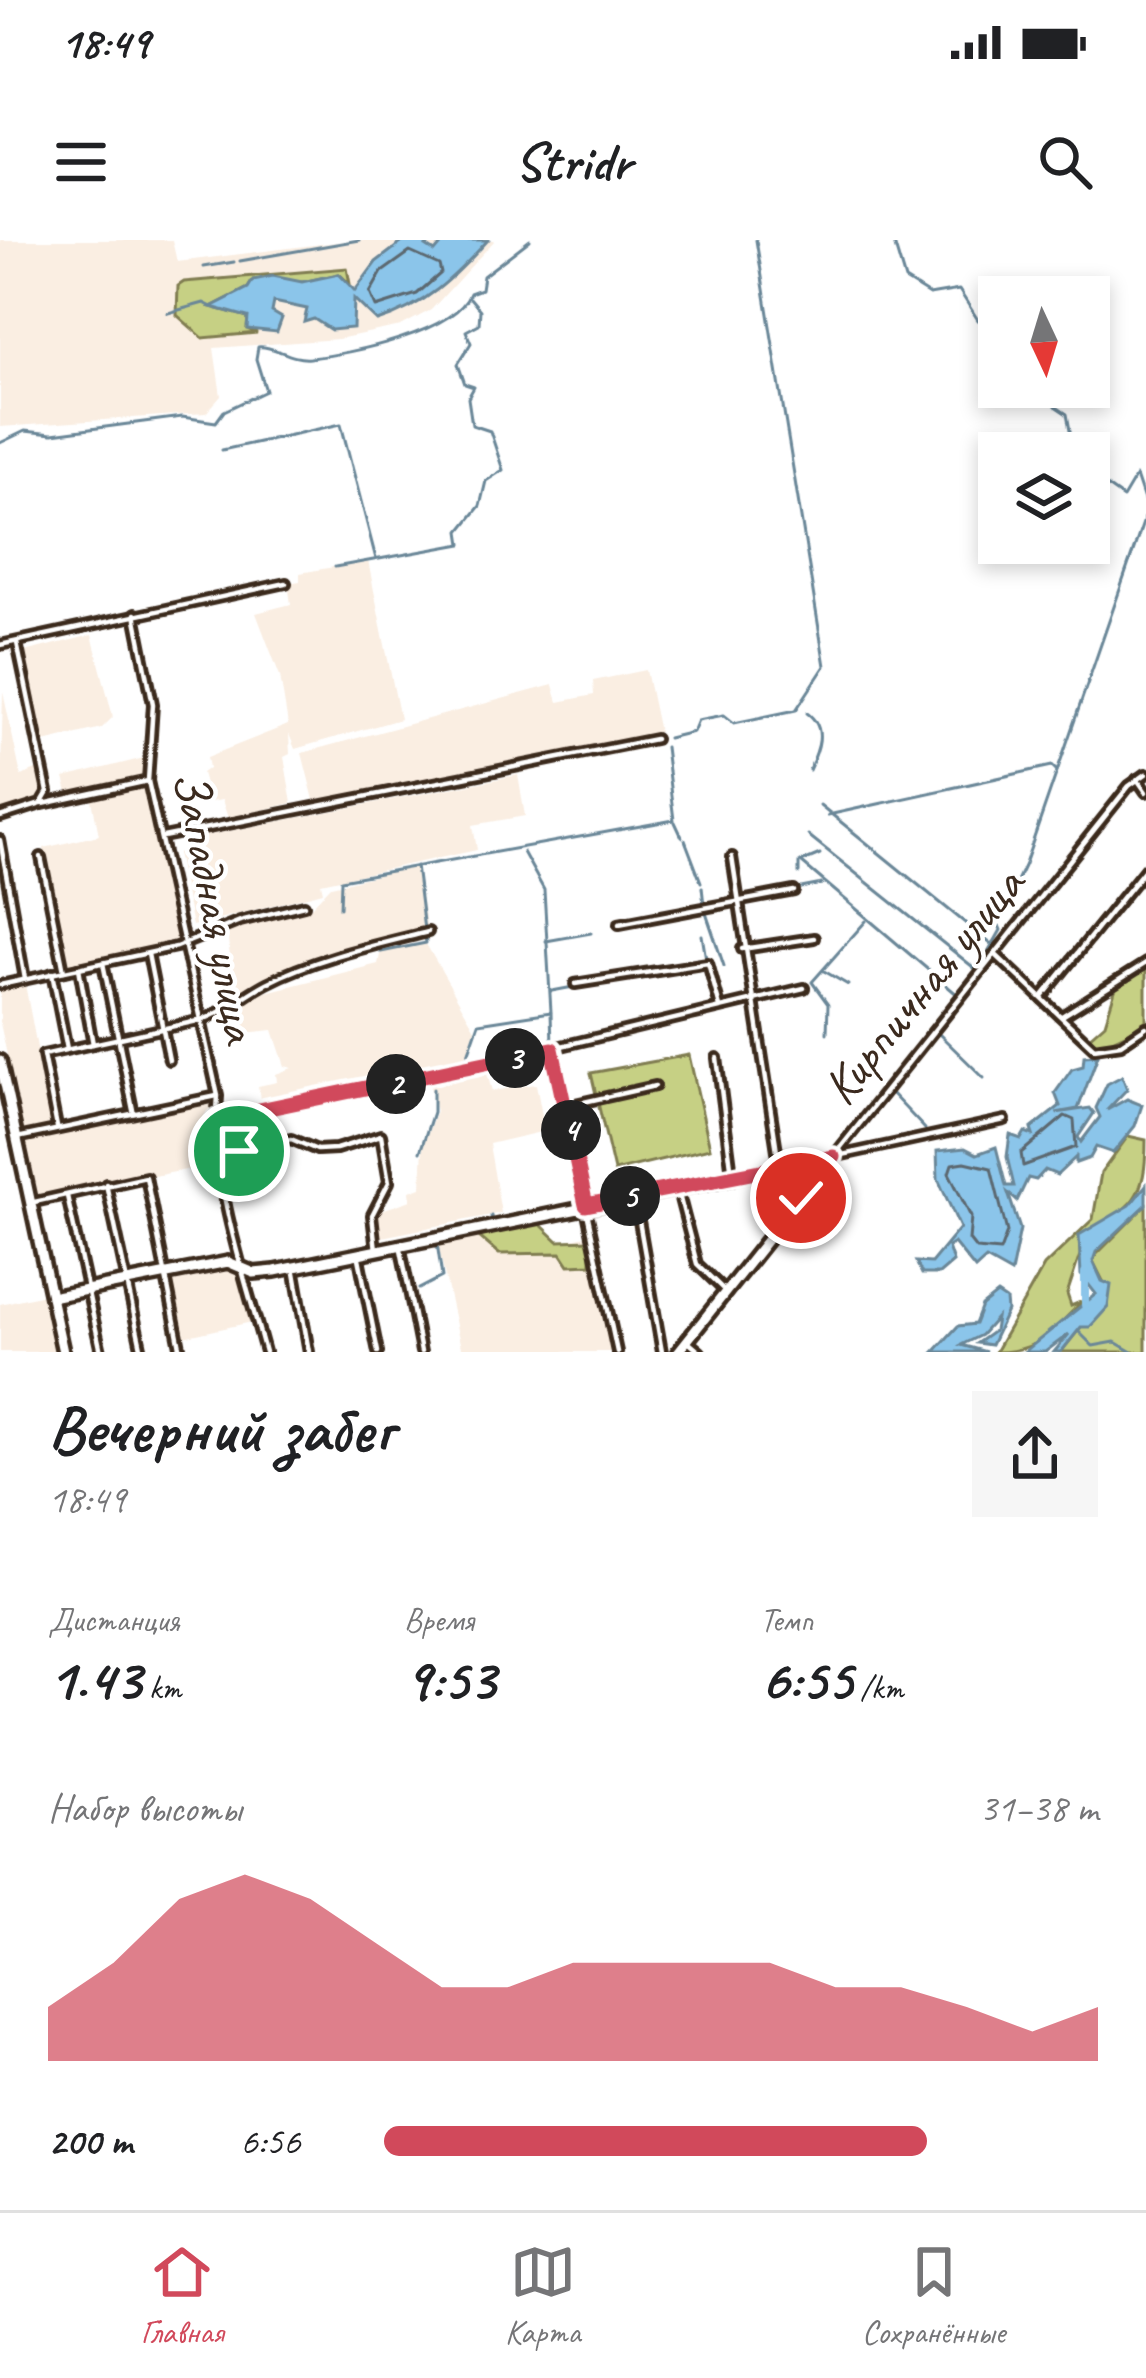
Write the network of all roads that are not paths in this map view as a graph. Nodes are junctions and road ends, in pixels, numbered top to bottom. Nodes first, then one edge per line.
1 (286, 583) dead end
2 (135, 614) junction
3 (16, 641) junction
4 (0, 645) edge
5 (655, 739) dead end
6 (1146, 774) edge
7 (1137, 779) junction
8 (148, 781) junction
9 (1146, 791) edge
10 (41, 804) junction
11 (0, 817) edge
12 (163, 837) junction
13 (0, 839) edge
14 (41, 857) dead end
15 (732, 857) dead end
16 (1146, 868) edge
17 (794, 892) dead end
18 (738, 900) junction
19 (304, 904) dead end
20 (619, 924) dead end
21 (428, 932) dead end
22 (814, 938) dead end
23 (184, 944) junction
24 (742, 949) junction
25 (148, 954) junction
26 (997, 956) junction
27 (103, 963) junction
28 (1146, 963) edge
29 (79, 968) junction
30 (64, 971) junction
31 (52, 974) junction
32 (25, 979) junction
33 (575, 984) dead end
34 (0, 985) edge
35 (804, 988) dead end
36 (1042, 998) junction
37 (751, 1003) junction
38 (720, 1010) junction
39 (1061, 1016) junction
40 (202, 1020) junction
41 (1146, 1027) edge
42 (164, 1028) junction
43 (117, 1040) junction
44 (93, 1044) junction
45 (68, 1049) junction
46 (552, 1049) junction
47 (717, 1058) dead end
48 (0, 1060) edge
49 (170, 1060) dead end
50 (655, 1086) dead end
51 (218, 1096) junction
52 (566, 1106) junction
53 (133, 1112) junction
54 (216, 1119) junction
55 (1005, 1120) dead end
56 (57, 1127) junction
57 (17, 1138) junction
58 (218, 1156) junction
59 (833, 1157) junction
60 (779, 1164) junction
61 (732, 1174) junction
62 (106, 1184) junction
63 (677, 1186) junction
64 (634, 1195) junction
65 (67, 1196) junction
66 (30, 1203) junction
67 (586, 1205) junction
68 (400, 1244) junction
69 (376, 1250) junction
70 (358, 1254) junction
71 (242, 1266) junction
72 (294, 1267) junction
73 (165, 1274) junction
74 (127, 1281) junction
75 (88, 1289) junction
76 (727, 1293) junction
77 (51, 1297) junction
78 (687, 1341) junction
79 (63, 1352) edge
80 (101, 1352) edge
81 (142, 1352) edge
82 (181, 1352) edge
83 (265, 1352) edge
84 (309, 1352) edge
85 (378, 1352) edge
86 (421, 1352) edge
87 (617, 1352) edge
88 (662, 1352) edge
89 (678, 1352) edge
90 (700, 1352) edge

1 - 2 street
2 - 3 street
2 - 8 street, Западная улица
3 - 4 street
3 - 10 street
5 - 12 street
6 - 7 street
7 - 9 street
7 - 26 street, Кирпичная улица
8 - 10 street
8 - 12 street, Западная улица
10 - 11 street
12 - 23 street, Западная улица
13 - 32 street
14 - 30 street
15 - 18 street
16 - 36 street
17 - 18 street
18 - 20 street
18 - 24 street
19 - 23 street
21 - 40 street
22 - 24 street
23 - 25 street
23 - 40 street, Западная улица
24 - 37 street
25 - 27 street
25 - 42 street
26 - 36 street
26 - 59 street, Кирпичная улица
27 - 29 street
27 - 43 street
28 - 39 street
29 - 30 street
29 - 44 street
30 - 31 street
31 - 32 street
31 - 45 street
32 - 34 street
33 - 38 street
35 - 37 street
36 - 39 street
37 - 38 street
37 - 60 street
38 - 46 street
39 - 41 street
40 - 42 street
40 - 51 street, Западная улица
42 - 43 street
42 - 49 street
43 - 44 street
43 - 53 street
44 - 45 street
45 - 56 street
46 - 52 street
46 - 54 street
47 - 61 street
48 - 57 street
50 - 52 street
51 - 53 street
51 - 54 street, Западная улица
52 - 67 street
53 - 56 street
54 - 58 street, Западная улица
55 - 59 street
56 - 57 street
57 - 66 street
58 - 69 street
58 - 71 street, Западная улица
59 - 60 street
59 - 76 street, Кирпичная улица
60 - 61 street
61 - 63 street
62 - 65 street
62 - 73 street
62 - 74 street
63 - 64 street
63 - 76 street
64 - 67 street
64 - 88 street
65 - 66 street
65 - 75 street
66 - 77 street
67 - 68 street
67 - 87 street
68 - 69 street
68 - 86 street
69 - 70 street
70 - 72 street
70 - 85 street
71 - 72 street
71 - 73 street
71 - 83 street, Западная улица
72 - 84 street
73 - 74 street
73 - 82 street
74 - 75 street
74 - 81 street
75 - 77 street
75 - 80 street
76 - 78 street, Кирпичная улица
77 - 79 street
78 - 89 street, Кирпичная улица
78 - 90 street

